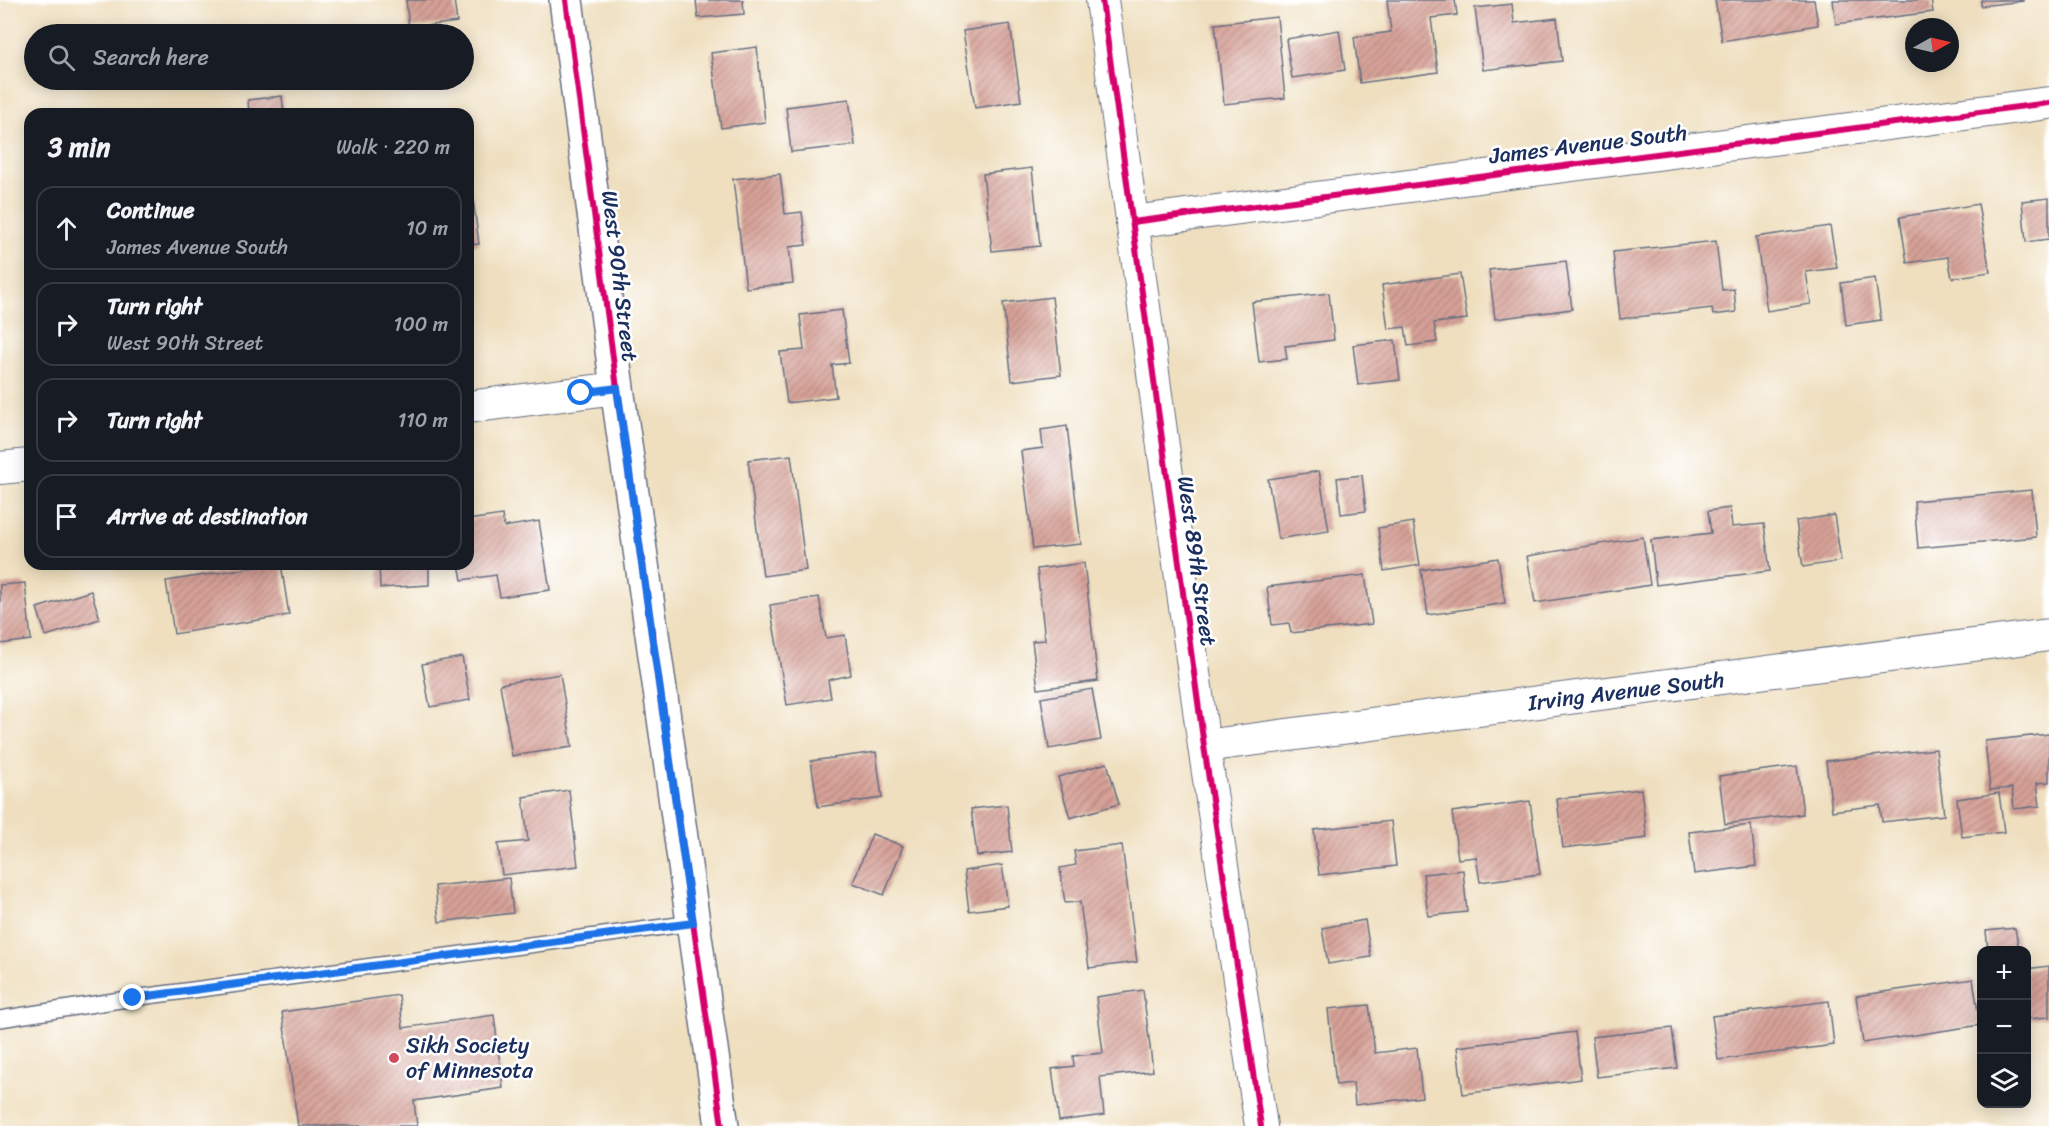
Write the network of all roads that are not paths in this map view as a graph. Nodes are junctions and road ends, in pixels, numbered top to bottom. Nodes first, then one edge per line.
1 (566, 0) edge
2 (1102, 0) edge
3 (2049, 103) edge
4 (1132, 222) junction
5 (617, 388) junction
6 (474, 406) edge
7 (24, 466) edge
8 (0, 468) edge
9 (2049, 635) edge
10 (1204, 746) junction
11 (693, 923) junction
12 (0, 1019) edge
13 (722, 1126) edge
14 (1261, 1126) edge

1 - 5 street, West 90th Street
2 - 4 street, West 89th Street
3 - 4 street, James Avenue South
4 - 10 street, West 89th Street
5 - 6 street
5 - 11 street, West 90th Street
7 - 8 street
9 - 10 street, Irving Avenue South
10 - 14 street, West 89th Street
11 - 12 lane
11 - 13 street, West 90th Street

